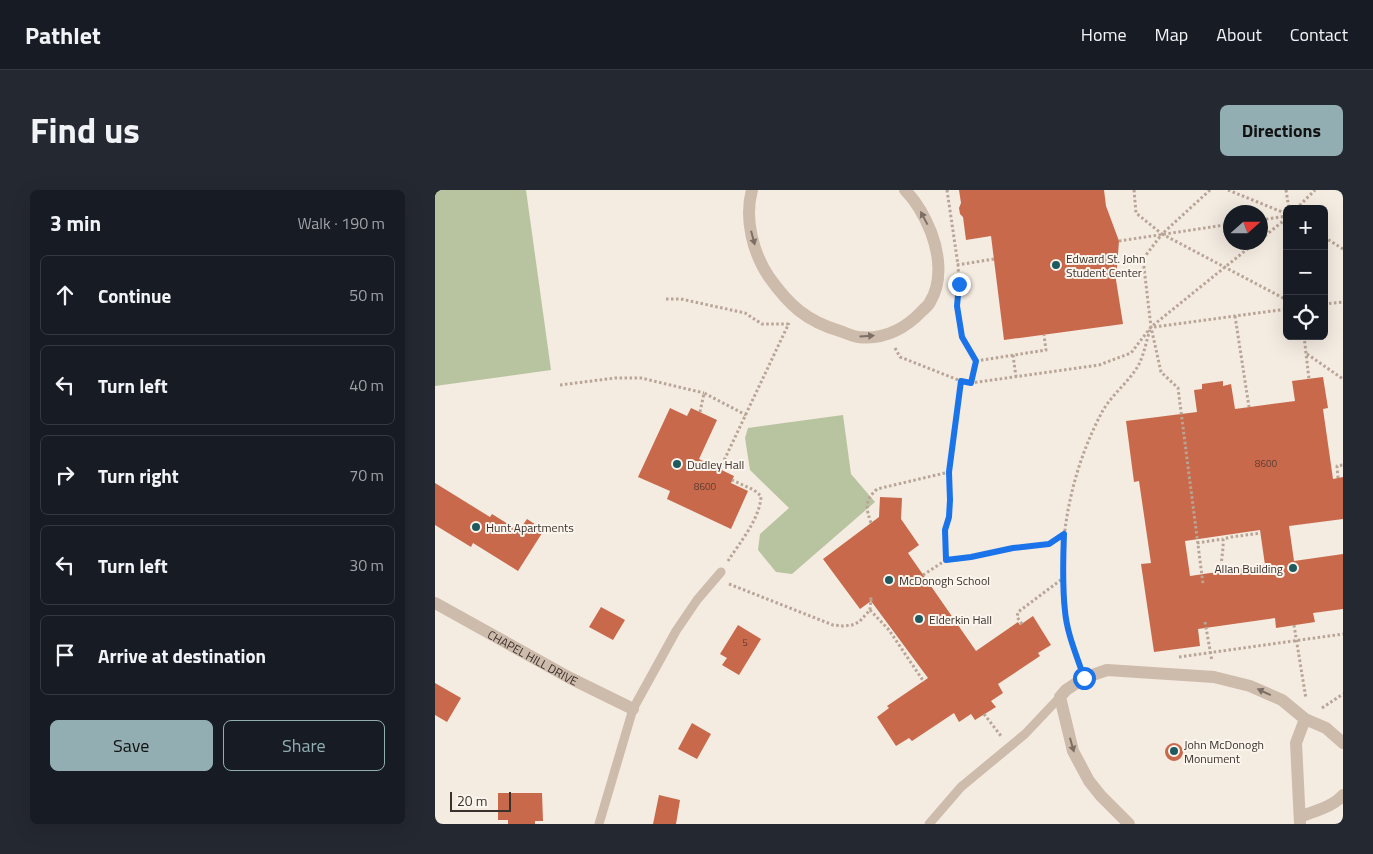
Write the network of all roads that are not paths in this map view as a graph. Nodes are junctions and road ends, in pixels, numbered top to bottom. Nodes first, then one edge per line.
1 (752, 190) edge
2 (905, 190) edge
3 (721, 572) road end
4 (435, 603) edge
5 (1060, 697) junction
6 (633, 709) junction
7 (1305, 719) junction
8 (1343, 743) edge
9 (1343, 795) edge
10 (1300, 820) edge
11 (599, 824) edge
12 (929, 824) edge
13 (1129, 824) edge

1 -> 2 street
3 - 6 lane
4 - 6 street, CHAPEL HILL DRIVE
7 -> 5 street
5 - 12 lane
5 -> 13 street
6 - 11 lane
7 - 8 street
7 - 10 street
9 - 10 street

